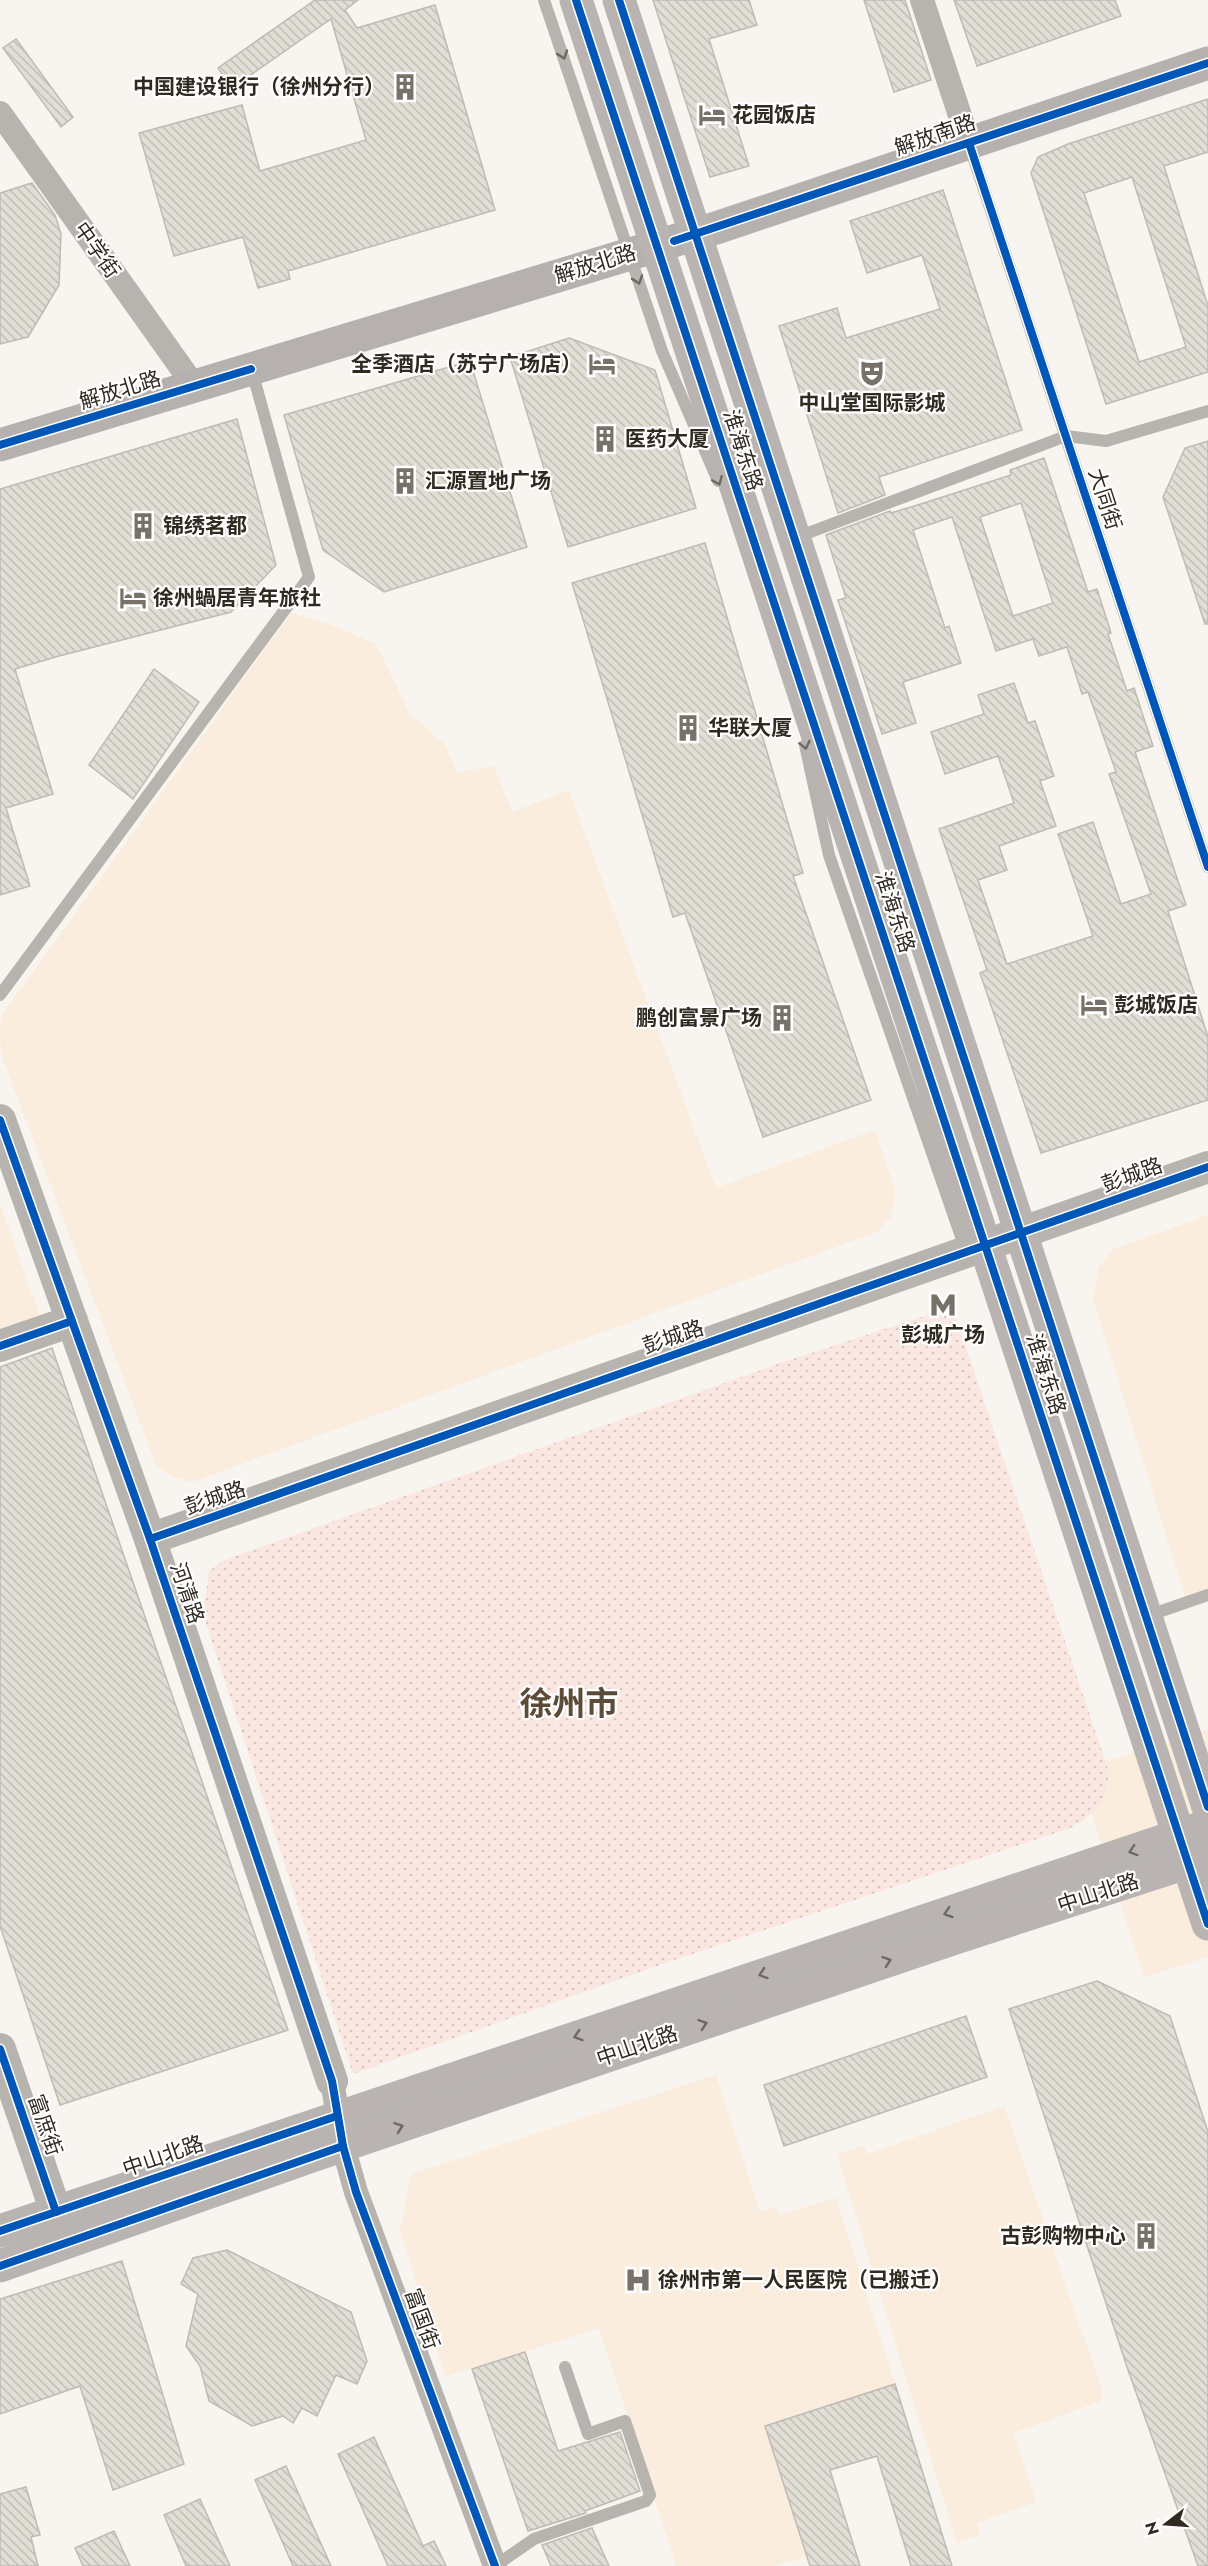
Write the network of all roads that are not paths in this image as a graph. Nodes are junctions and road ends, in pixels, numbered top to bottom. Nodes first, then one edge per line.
1 (544, 0) edge
2 (576, 0) edge
3 (619, 0) edge
4 (922, 0) edge
5 (1208, 63) edge
6 (0, 113) edge
7 (969, 143) junction
8 (664, 244) junction
9 (251, 369) junction
10 (195, 387) junction
11 (1208, 411) edge
12 (1066, 436) junction
13 (0, 446) edge
14 (792, 531) junction
15 (1208, 867) edge
16 (0, 995) edge
17 (0, 1120) edge
18 (1208, 1167) edge
19 (1021, 1234) junction
20 (964, 1255) junction
21 (72, 1321) junction
22 (0, 1346) edge
23 (150, 1539) junction
24 (1208, 1595) edge
25 (1146, 1617) junction
26 (1208, 1807) edge
27 (1196, 1845) edge
28 (1208, 1924) edge
29 (0, 2049) edge
30 (332, 2081) joint
31 (340, 2131) junction
32 (56, 2212) junction
33 (0, 2231) edge
34 (0, 2266) edge
35 (565, 2367) dead end
36 (495, 2566) edge

1 -> 8 lane
2 - 8 main road, 淮海东路
3 - 8 main road, 淮海东路
4 - 7 street, 大同街
5 - 7 main road, 解放南路
6 - 10 street, 中学街
7 - 8 main road, 解放南路
7 - 12 lane, 大同街
8 - 9 main road, 解放北路
8 - 14 main road, 淮海东路
8 - 20 main road, 淮海东路
8 -> 20 lane
9 - 10 main road, 解放北路
9 - 16 lane
10 - 13 main road, 解放北路
11 - 12 lane
12 - 14 lane
12 - 15 lane, 大同街
14 - 19 main road, 淮海东路
17 - 21 street, 河清路
18 - 19 street, 彭城路
19 - 20 street, 彭城路
19 - 25 main road, 淮海东路
20 - 23 street, 彭城路
20 - 27 main road, 淮海东路
21 - 22 street
21 - 23 street, 河清路
23 - 30 street, 河清路
24 - 25 lane
25 - 26 main road, 淮海东路
27 - 28 main road, 淮海东路
27 - 31 main road, 中山北路
29 - 32 street, 富庶街
30 - 31 street, 富国街
31 - 32 main road, 中山北路
31 - 34 main road, 中山北路
31 - 36 street, 富国街
32 - 33 main road, 中山北路
35 - 36 lane

